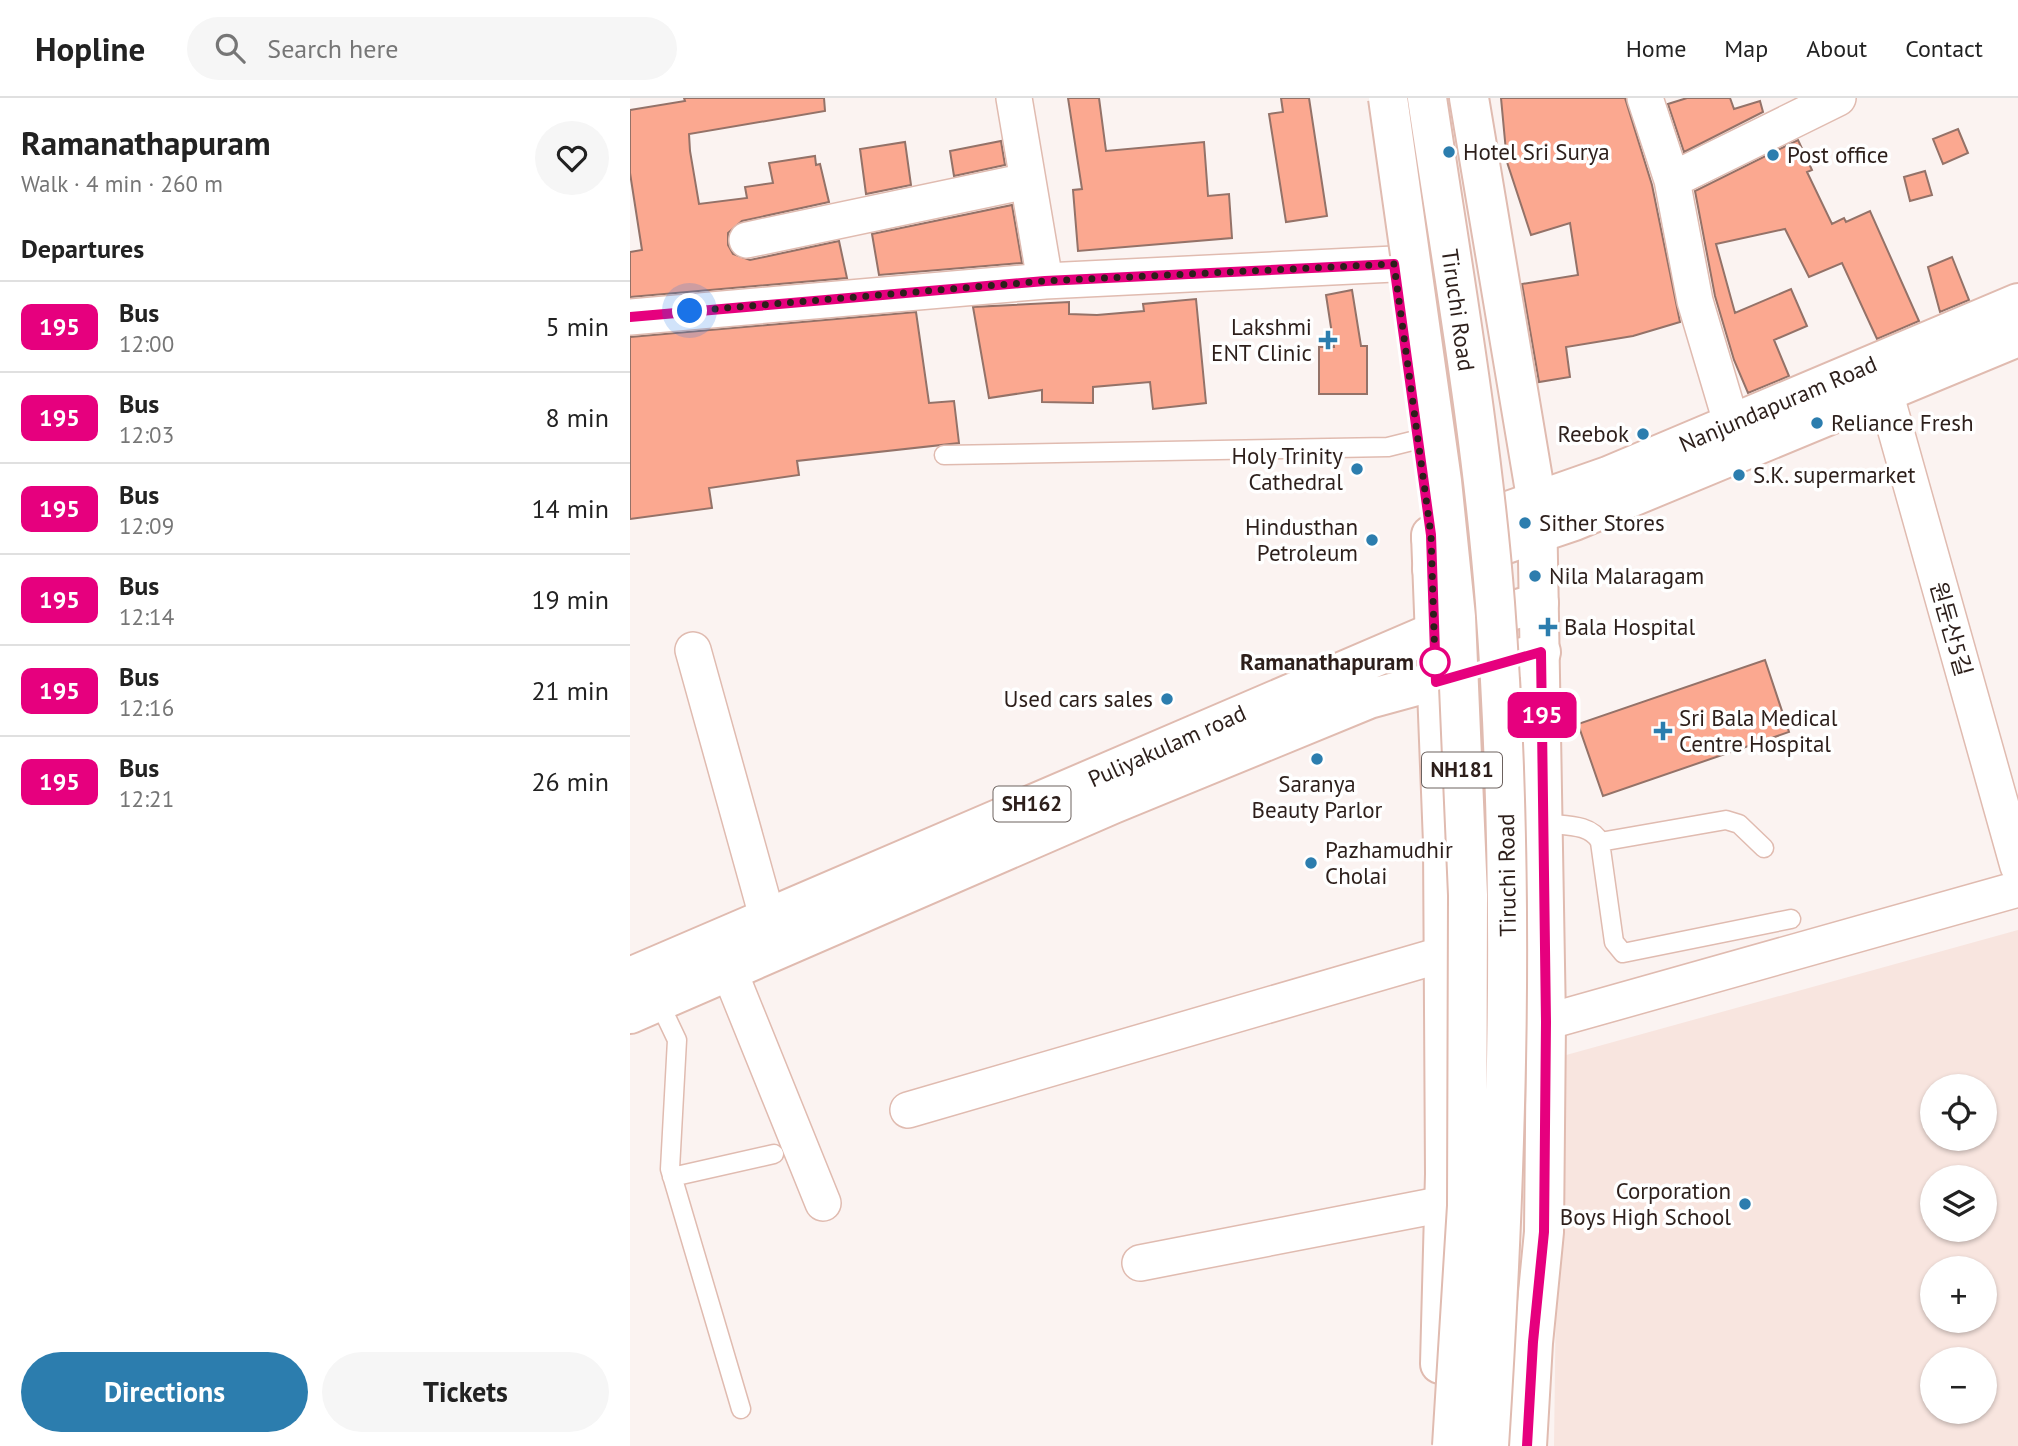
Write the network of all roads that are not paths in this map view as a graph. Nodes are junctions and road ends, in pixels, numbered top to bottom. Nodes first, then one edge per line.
1 (1014, 98) edge
2 (1370, 98) edge
3 (1388, 98) edge
4 (1427, 98) edge
5 (1469, 98) edge
6 (1645, 98) edge
7 (1838, 98) edge
8 (1672, 180) junction
9 (1027, 181) junction
10 (747, 240) dead end
11 (1394, 264) junction
12 (1045, 281) junction
13 (2018, 303) edge
14 (630, 317) edge
15 (2018, 337) edge
16 (1885, 392) junction
17 (1731, 422) junction
18 (1420, 439) junction
19 (944, 455) dead end
20 (1537, 519) junction
21 (1431, 554) junction
22 (1539, 603) junction
23 (1434, 632) junction
24 (693, 650) dead end
25 (1541, 652) junction
26 (1436, 682) junction
27 (1544, 823) junction
28 (1600, 842) junction
29 (1764, 848) dead end
30 (2018, 866) edge
31 (2018, 889) edge
32 (1791, 919) dead end
33 (768, 920) junction
34 (1444, 954) junction
35 (730, 972) junction
36 (642, 991) edge
37 (1546, 1022) junction
38 (908, 1110) dead end
39 (774, 1154) dead end
40 (672, 1177) junction
41 (823, 1203) dead end
42 (1444, 1204) junction
43 (1139, 1263) dead end
44 (741, 1409) dead end
45 (1435, 1446) edge
46 (1452, 1446) edge
47 (1489, 1446) edge
48 (1527, 1446) edge

1 - 9 street
2 - 11 main road
3 - 46 main road, Tiruchi Road / NH181, bridge
4 - 47 main road, Tiruchi Road / NH181, bridge
5 - 20 main road
6 - 8 street
7 - 8 street
8 - 17 street
9 - 10 street
9 - 12 street
11 - 12 street
11 - 18 main road
12 - 14 street
13 - 17 main road, Nanjundapuram Road
15 - 16 main road, Nanjundapuram Road
16 - 20 main road, Nanjundapuram Road
16 - 30 street, 원둔산5길
17 - 20 main road, Nanjundapuram Road
18 - 19 lane
18 - 21 main road
20 - 21 main road
20 - 22 main road
21 - 23 main road
22 - 23 main road, Puliyakulam road
22 - 25 main road
23 - 26 main road
23 - 33 main road, Puliyakulam road / SH162
24 - 33 street
25 - 26 main road, Puliyakulam road
25 - 27 main road
26 - 34 main road
26 - 35 main road, Puliyakulam road / SH162
27 - 28 lane
27 - 37 main road
28 - 29 lane
28 - 32 lane
31 - 37 street
33 - 36 main road, Puliyakulam road / SH162
34 - 38 street
34 - 42 main road
35 - 36 main road, Puliyakulam road / SH162
35 - 41 street
36 - 40 lane
37 - 48 main road
39 - 40 lane
40 - 44 lane
42 - 43 street
42 - 45 main road

